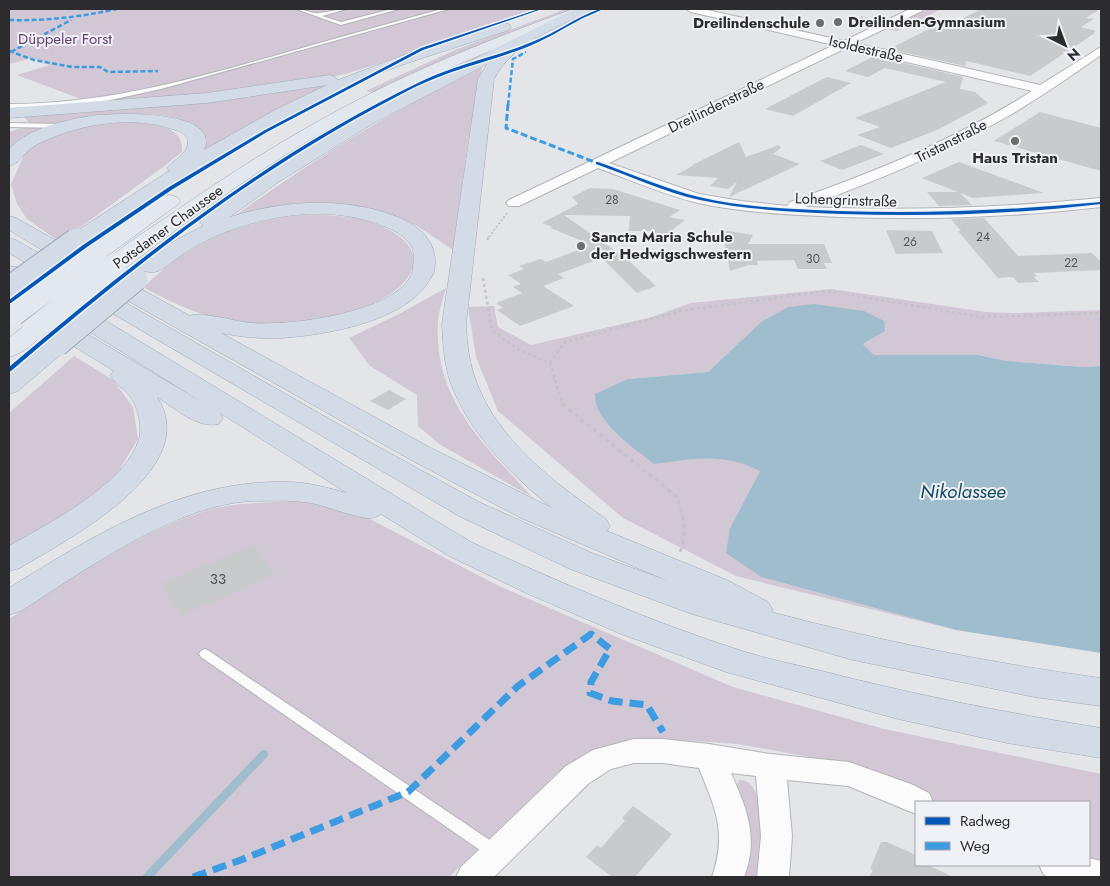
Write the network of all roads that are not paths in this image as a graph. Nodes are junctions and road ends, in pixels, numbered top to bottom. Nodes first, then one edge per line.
1 (308, 9) edge
2 (345, 9) edge
3 (397, 9) edge
4 (447, 9) edge
5 (560, 9) edge
6 (584, 9) edge
7 (691, 9) edge
8 (918, 9) edge
9 (300, 10) edge
10 (318, 16) junction
11 (509, 36) junction
12 (844, 44) junction
13 (1101, 50) edge
14 (390, 65) junction
15 (1041, 90) junction
16 (9, 106) edge
17 (9, 114) edge
18 (9, 125) edge
19 (70, 126) junction
20 (9, 161) edge
21 (597, 163) junction
22 (142, 196) junction
23 (1101, 202) edge
24 (514, 203) dead end
25 (791, 211) junction
26 (9, 226) edge
27 (9, 272) edge
28 (142, 281) junction
29 (9, 288) edge
30 (11, 310) edge
31 (9, 350) edge
32 (95, 350) junction
33 (9, 386) edge
34 (369, 509) junction
35 (460, 549) junction
36 (636, 554) junction
37 (9, 560) edge
38 (9, 603) edge
39 (797, 632) junction
40 (205, 654) dead end
41 (1101, 692) edge
42 (1101, 743) edge
43 (709, 756) junction
44 (770, 766) junction
45 (916, 801) edge
46 (496, 853) junction
47 (1059, 866) edge
48 (1101, 876) edge
49 (472, 877) edge
50 (728, 877) edge
51 (773, 877) edge

1 - 9 lane
2 - 10 lane
3 - 10 lane
4 - 16 lane
5 - 11 main road, Potsdamer Chaussee
6 - 11 highway
6 - 31 main road, Potsdamer Chaussee, bridge
7 - 12 street, Isoldestraße
8 - 12 street, Dreilindenstraße
9 - 10 lane
11 - 14 highway
11 - 28 highway
11 - 30 main road, Potsdamer Chaussee, bridge
11 - 36 highway
12 - 15 street, Isoldestraße
12 - 21 street, Dreilindenstraße
13 - 15 street, Tristanstraße
14 - 17 highway
14 - 22 highway
15 - 25 street, Tristanstraße
18 - 19 lane
19 - 20 highway
19 - 22 highway
21 - 24 street, Dreilindenstraße
21 - 25 street, Lohengrinstraße
22 - 29 highway, bridge
23 - 25 street, Lohengrinstraße
26 - 28 highway
26 - 39 highway
27 - 35 highway
28 - 28 highway
28 - 33 highway, bridge
28 - 36 highway
30 - 32 highway
32 - 34 highway
32 - 37 highway
34 - 35 highway
34 - 38 highway
35 - 42 highway
36 - 39 highway
39 - 41 highway
40 - 46 lane
43 - 44 street
43 - 46 street
43 - 50 street
44 - 45 street
44 - 51 street
46 - 49 street
47 - 48 street

